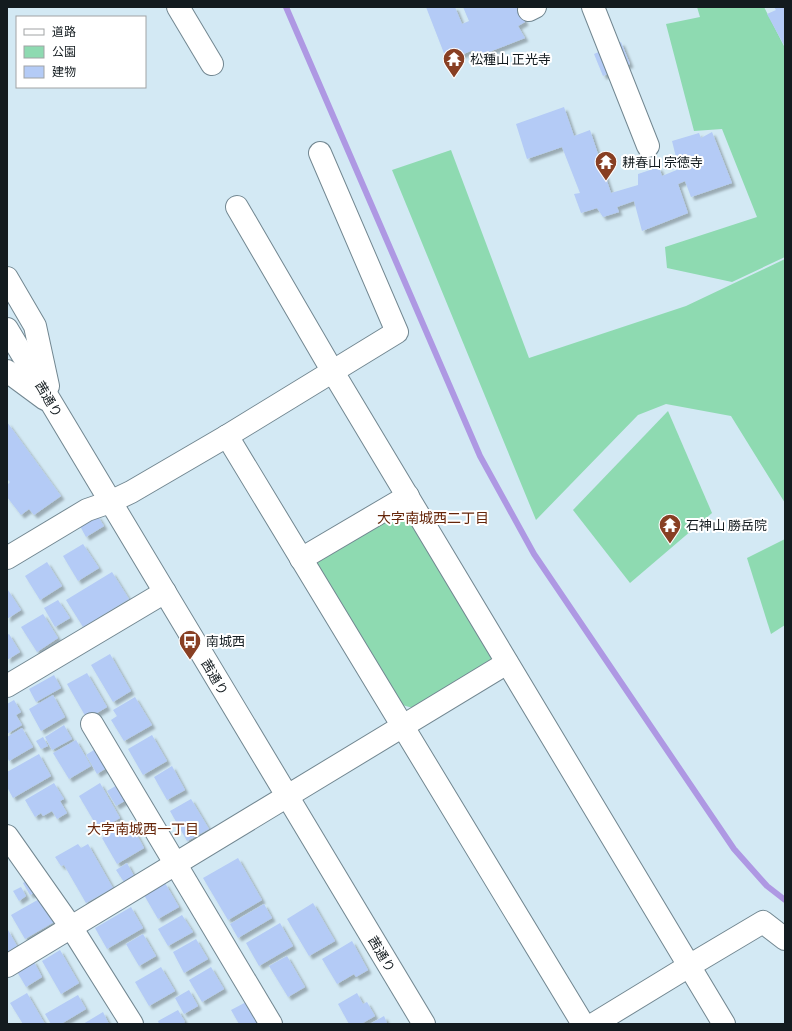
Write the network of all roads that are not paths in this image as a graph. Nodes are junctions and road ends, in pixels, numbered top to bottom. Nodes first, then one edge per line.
1 (178, 7) edge
2 (596, 8) edge
3 (212, 64) dead end
4 (648, 146) dead end
5 (320, 153) dead end
6 (237, 207) dead end
7 (7, 278) edge
8 (7, 329) edge
9 (7, 371) edge
10 (333, 372) junction
11 (52, 404) junction
12 (226, 436) junction
13 (408, 496) junction
14 (110, 502) junction
15 (7, 558) edge
16 (301, 559) junction
17 (165, 592) junction
18 (507, 663) junction
19 (7, 686) edge
20 (92, 724) dead end
21 (403, 726) junction
22 (288, 797) junction
23 (7, 836) edge
24 (176, 865) junction
25 (71, 927) junction
26 (785, 939) edge
27 (7, 966) edge
28 (689, 966) junction
29 (132, 1024) edge
30 (270, 1024) edge
31 (424, 1024) edge
32 (583, 1024) edge
33 (594, 1024) edge
34 (724, 1024) edge

1 - 3 street
2 - 4 street
5 - 10 street
6 - 10 street
7 - 11 street
8 - 11 street, 茜通り
9 - 11 street
10 - 12 street
10 - 13 street
11 - 14 street, 茜通り
12 - 14 street
12 - 16 street
13 - 16 street
13 - 18 street
14 - 15 street
14 - 17 street, 茜通り
16 - 21 street
17 - 19 street
17 - 22 street, 茜通り
18 - 21 street
18 - 28 street
20 - 24 street
21 - 22 street
21 - 32 street
22 - 24 street
22 - 31 street, 茜通り
23 - 25 street
24 - 25 street
24 - 30 street
25 - 27 street
25 - 29 street
26 - 28 street
28 - 33 street
28 - 34 street

